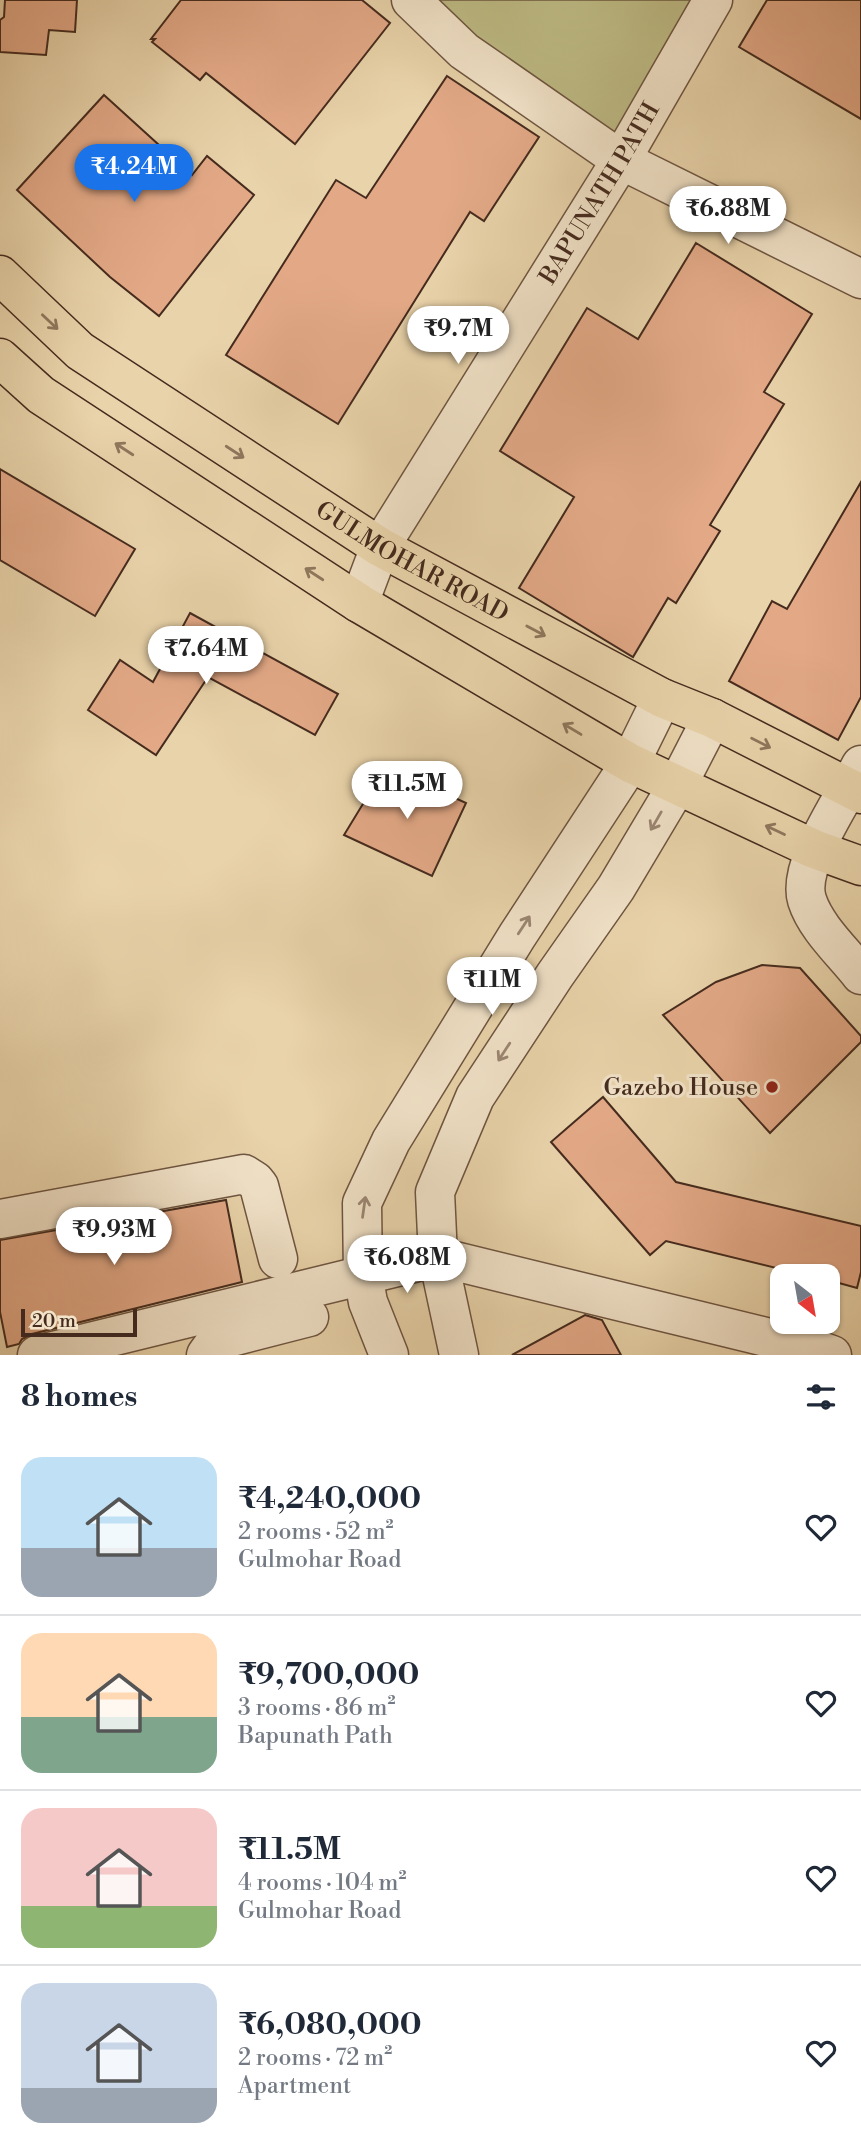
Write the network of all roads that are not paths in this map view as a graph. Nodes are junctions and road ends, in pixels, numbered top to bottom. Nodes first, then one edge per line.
1 (411, 0) edge
2 (713, 0) edge
3 (621, 160) junction
4 (0, 275) edge
5 (861, 279) edge
6 (0, 358) edge
7 (380, 547) junction
8 (359, 603) junction
9 (662, 698) junction
10 (712, 718) junction
11 (630, 763) junction
12 (857, 782) edge
13 (678, 784) junction
14 (814, 849) junction
15 (861, 866) edge
16 (861, 975) edge
17 (0, 1219) edge
18 (438, 1257) junction
19 (278, 1259) dead end
20 (359, 1295) junction
21 (820, 1353) edge
22 (37, 1355) edge
23 (206, 1355) edge
24 (361, 1355) edge
25 (389, 1355) edge
26 (459, 1355) edge

1 - 3 street
2 - 3 street, BAPUNATH PATH
3 - 5 street
3 - 7 street, BAPUNATH PATH
4 -> 7 main road, GULMOHAR ROAD
8 -> 6 main road
7 - 8 street, BAPUNATH PATH
7 -> 9 main road, GULMOHAR ROAD
11 -> 8 main road
9 - 10 main road, GULMOHAR ROAD
9 - 11 street
10 -> 12 main road, GULMOHAR ROAD
10 - 13 street
11 - 13 main road
20 -> 11 street
12 - 14 street
14 -> 13 main road
13 -> 18 street
14 - 15 main road
14 - 16 street
17 - 19 street
18 - 20 street
18 - 21 street
18 - 26 street
20 - 22 street
20 - 23 street
20 - 24 street
20 - 25 street

